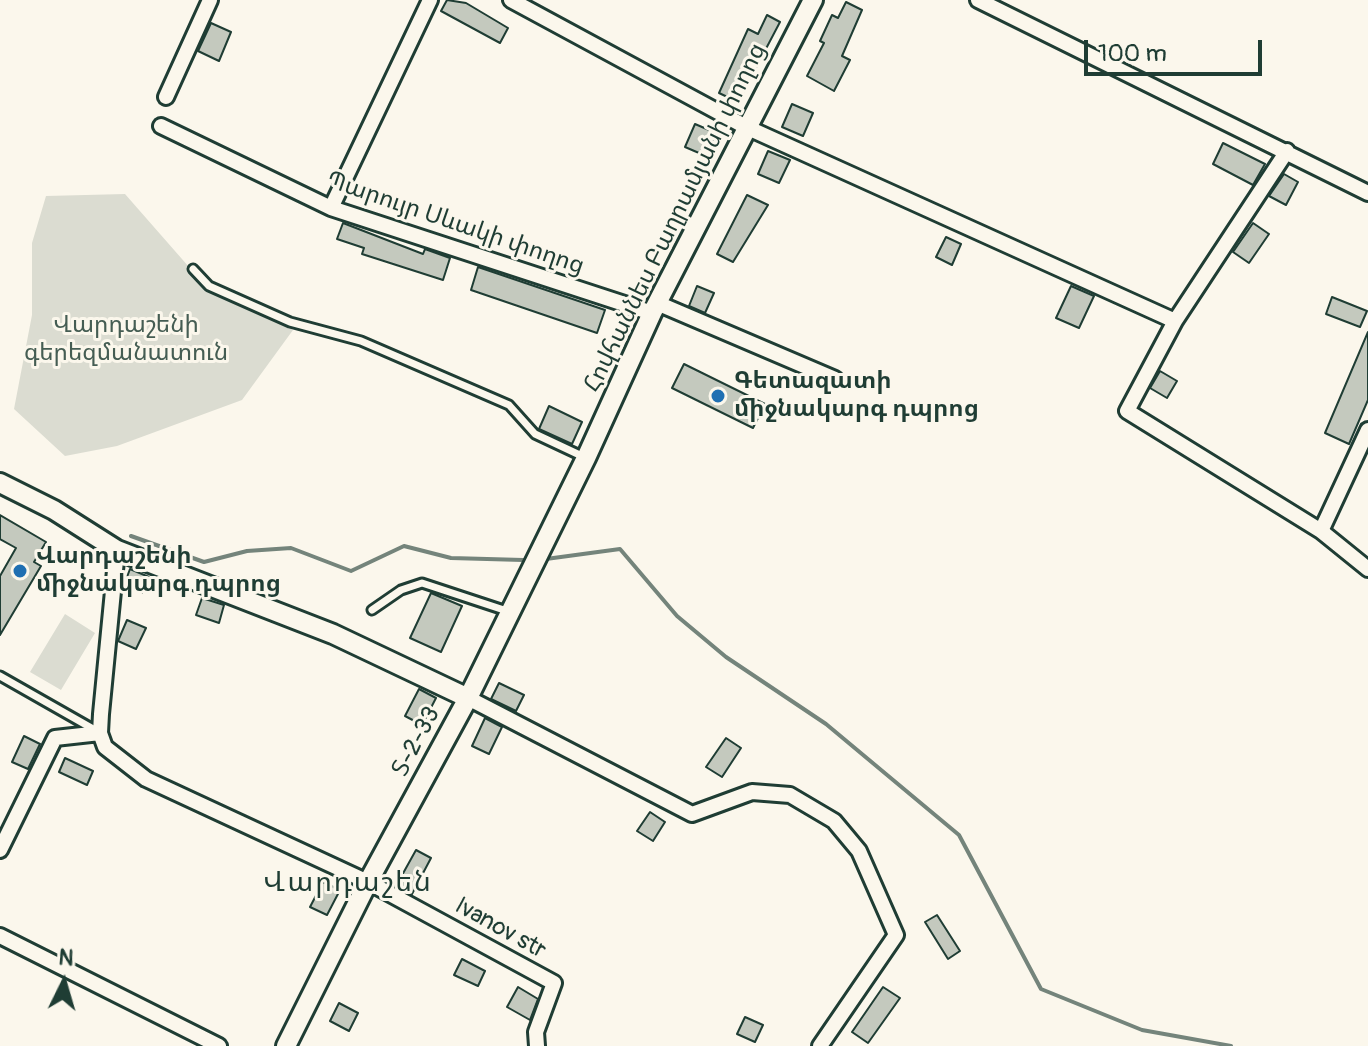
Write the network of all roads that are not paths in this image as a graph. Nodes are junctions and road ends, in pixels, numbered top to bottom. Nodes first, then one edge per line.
1 (210, 0) edge
2 (430, 0) edge
3 (511, 0) edge
4 (813, 0) edge
5 (978, 0) edge
6 (166, 97) dead end
7 (161, 126) dead end
8 (746, 127) junction
9 (1287, 151) junction
10 (1368, 193) edge
11 (331, 208) junction
12 (193, 269) dead end
13 (655, 308) junction
14 (1175, 321) junction
15 (835, 379) dead end
16 (1368, 430) edge
17 (586, 458) junction
18 (0, 483) edge
19 (1321, 531) junction
20 (117, 550) junction
21 (1368, 569) edge
22 (372, 610) dead end
23 (509, 612) junction
24 (0, 676) edge
25 (468, 698) junction
26 (100, 733) junction
27 (0, 850) edge
28 (368, 882) junction
29 (0, 936) edge
30 (219, 1046) edge
31 (286, 1046) edge
32 (537, 1046) edge
33 (820, 1046) edge

1 - 6 street
2 - 11 street
3 - 8 street
4 - 8 street, Հովհաննես Բաղրամյանի փողոց / Տ-2-33
5 - 9 street
7 - 11 street, Պարույր Սևակի փողոց
8 - 13 street, Հովհաննես Բաղրամյանի փողոց / Տ-2-33
8 - 14 street
9 - 10 street
9 - 14 street
11 - 13 street, Պարույր Սևակի փողոց
12 - 17 lane
13 - 15 street, Պարույր Սևակի փողոց
13 - 17 street, Հովհաննես Բաղրամյանի փողոց / Տ-2-33
14 - 19 street
16 - 19 street
17 - 23 street, Տ-2-33 / Տ-2-33
18 - 20 street
19 - 21 street
20 - 25 street
20 - 26 street
22 - 23 lane
23 - 25 street, Տ-2-33 / Տ-2-33
24 - 26 lane
25 - 28 street, Տ-2-33 / Տ-2-33
25 - 33 street
26 - 27 street
26 - 28 street
28 - 31 street, Տ-2-33 / Տ-2-33
28 - 32 street, Ivanov str
29 - 30 street

